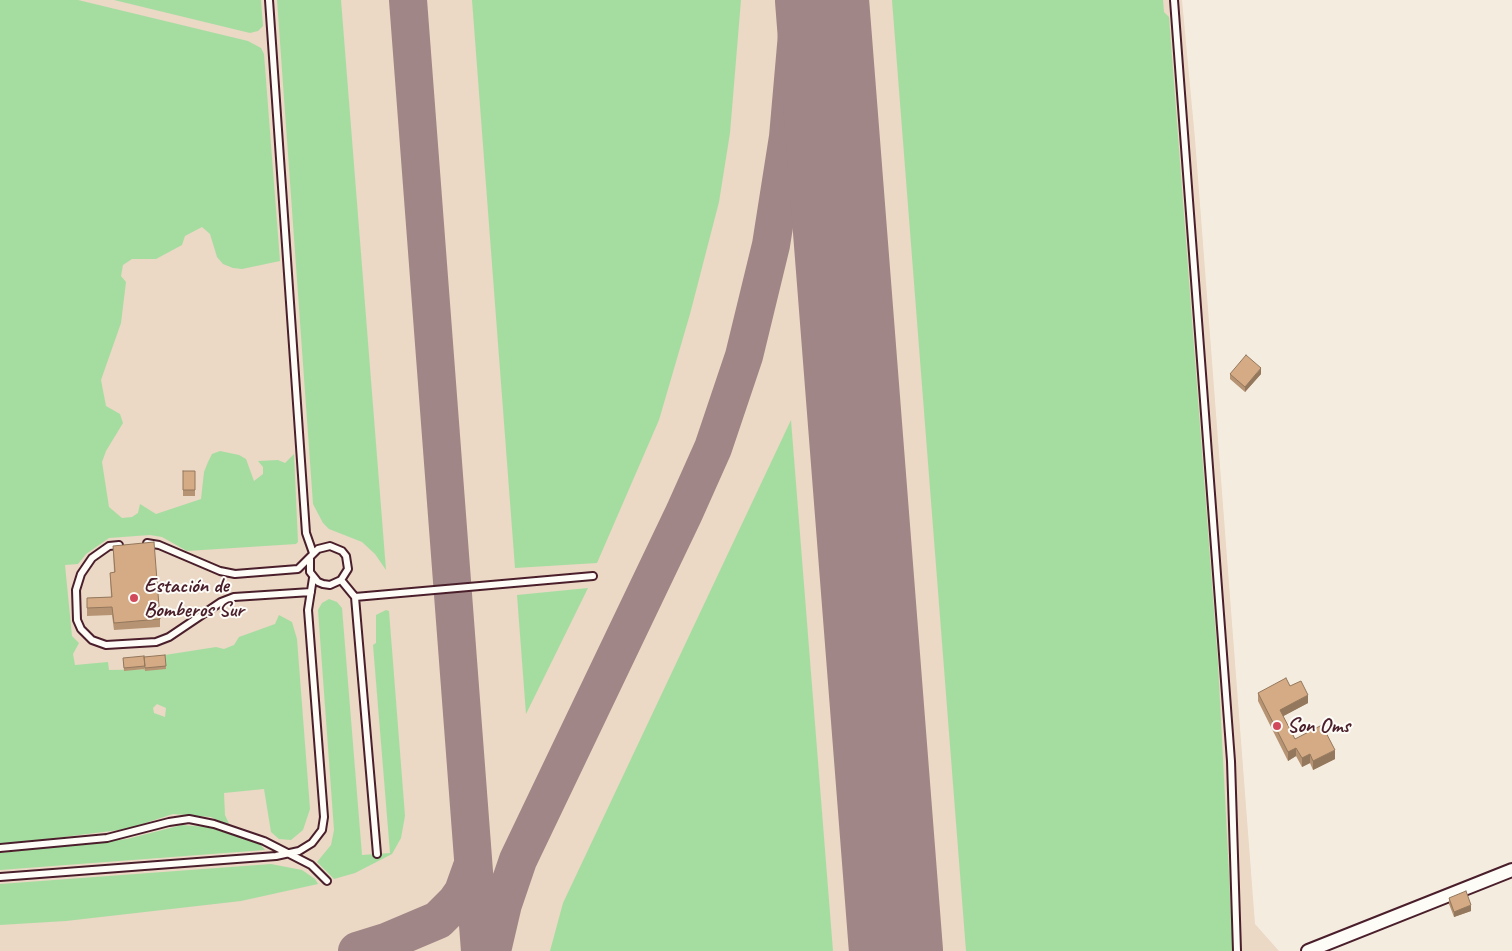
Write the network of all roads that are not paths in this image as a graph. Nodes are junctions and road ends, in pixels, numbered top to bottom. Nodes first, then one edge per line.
1 (269, 0) edge
2 (1174, 0) edge
3 (136, 544) edge
4 (127, 545) edge
5 (311, 556) junction
6 (593, 576) dead end
7 (313, 578) junction
8 (341, 580) junction
9 (311, 592) junction
10 (355, 596) junction
11 (0, 848) edge
12 (289, 854) junction
13 (377, 854) dead end
14 (1512, 870) edge
15 (0, 877) edge
16 (326, 881) dead end
17 (1237, 951) edge
18 (1308, 951) edge

1 - 5 lane
2 - 17 lane
3 - 5 lane
4 - 9 lane
5 - 7 lane
5 - 8 lane
6 - 10 lane
7 - 8 lane
7 - 9 lane
8 - 10 lane
9 - 12 lane
10 - 13 lane
11 - 12 lane
12 - 15 lane
12 - 16 lane
14 - 18 street

